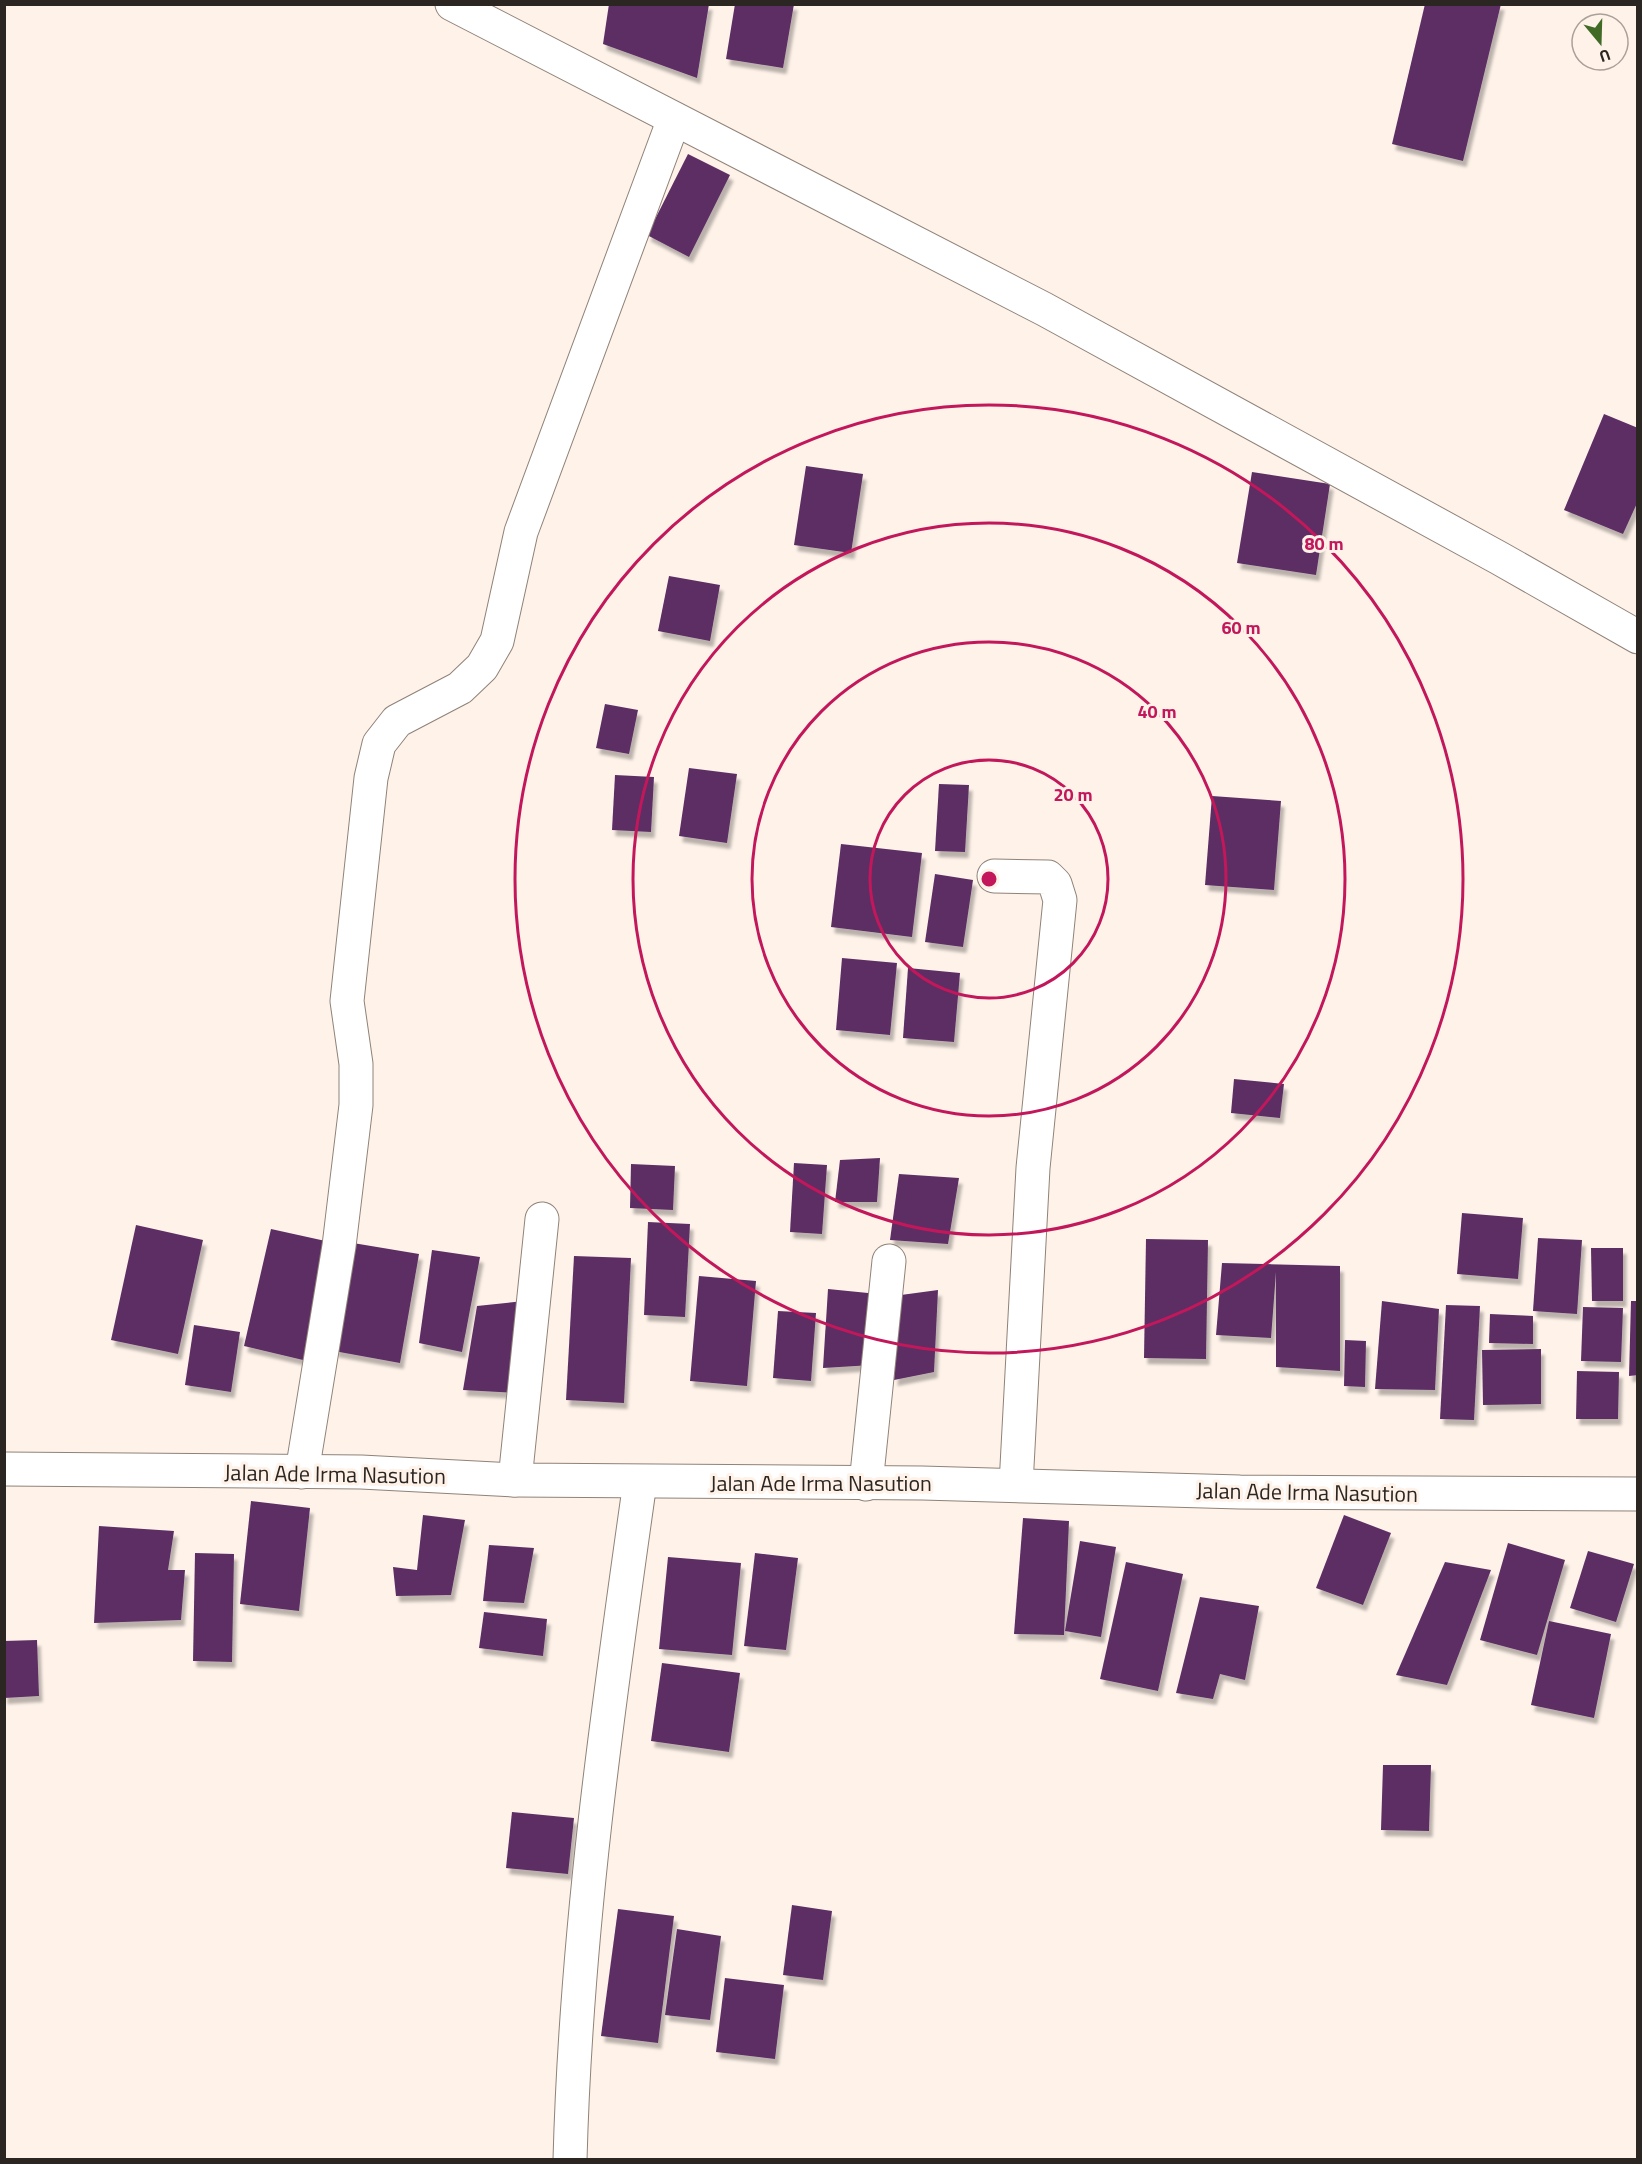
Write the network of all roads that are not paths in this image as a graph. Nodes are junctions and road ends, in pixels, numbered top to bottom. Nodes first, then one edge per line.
1 (452, 4) edge
2 (674, 119) junction
3 (1638, 637) edge
4 (994, 876) dead end
5 (542, 1219) dead end
6 (889, 1261) dead end
7 (4, 1469) edge
8 (302, 1472) junction
9 (515, 1480) junction
10 (640, 1482) junction
11 (866, 1484) junction
12 (1016, 1485) junction
13 (1638, 1494) edge
14 (570, 2160) edge

1 - 2 street
2 - 3 street
2 - 8 street
4 - 12 street
5 - 9 street
6 - 11 street
7 - 8 street, Jalan Ade Irma Nasution
8 - 9 street, Jalan Ade Irma Nasution
9 - 10 street, Jalan Ade Irma Nasution
10 - 11 street, Jalan Ade Irma Nasution
10 - 14 street
11 - 12 street, Jalan Ade Irma Nasution
12 - 13 street, Jalan Ade Irma Nasution

